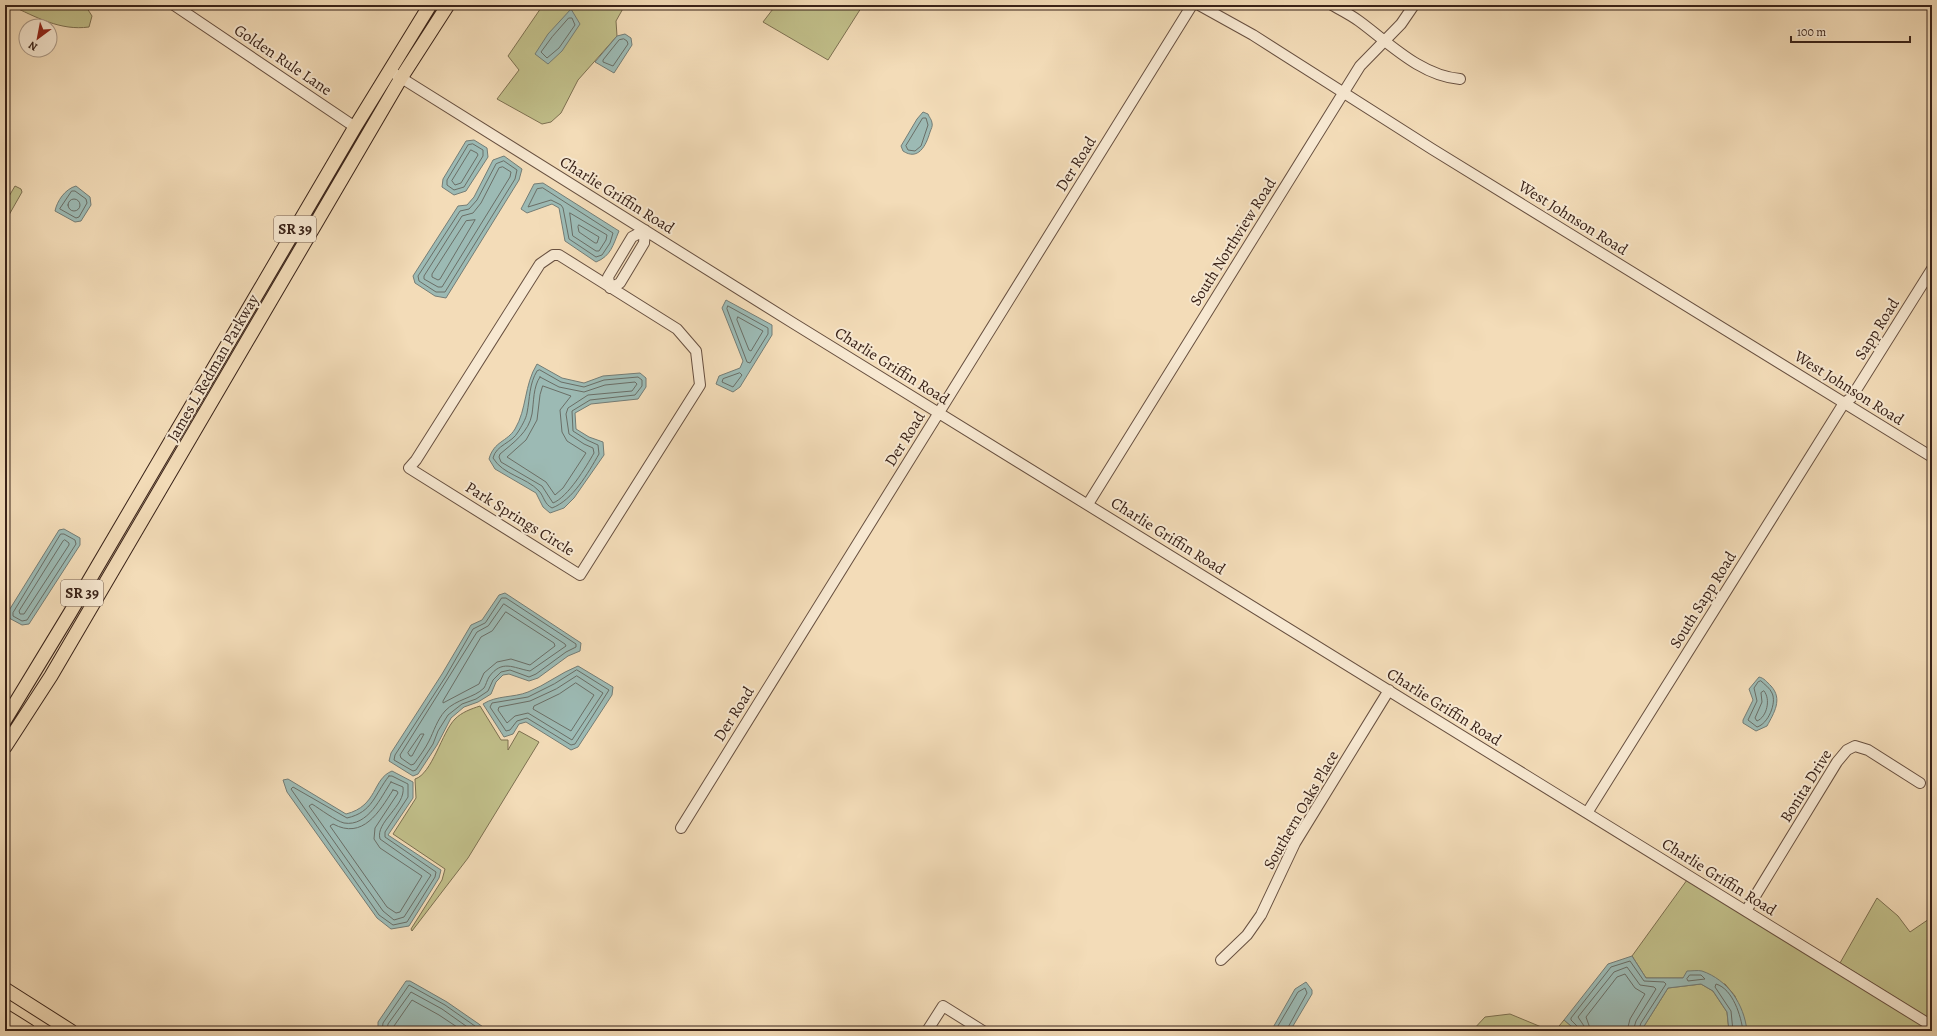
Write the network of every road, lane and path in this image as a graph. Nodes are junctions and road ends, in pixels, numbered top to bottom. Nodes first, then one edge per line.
1 (174, 5) edge
2 (448, 5) edge
3 (1192, 5) edge
4 (1199, 5) edge
5 (1332, 5) edge
6 (1414, 5) edge
7 (425, 7) edge
8 (1384, 42) junction
9 (389, 71) junction
10 (402, 78) junction
11 (1460, 79) dead end
12 (1344, 91) junction
13 (355, 127) junction
14 (645, 230) junction
15 (290, 239) junction
16 (1932, 268) edge
17 (610, 288) junction
18 (233, 336) junction
19 (247, 343) junction
20 (1844, 403) junction
21 (939, 412) junction
22 (195, 432) junction
23 (1932, 457) edge
24 (1088, 504) junction
25 (50, 646) junction
26 (1388, 690) junction
27 (5, 720) edge
28 (5, 734) edge
29 (5, 747) edge
30 (1920, 783) dead end
31 (1587, 813) junction
32 (681, 828) dead end
33 (1746, 911) junction
34 (1221, 960) dead end
35 (5, 989) edge
36 (5, 1016) edge
37 (1932, 1026) edge
38 (29, 1031) edge
39 (71, 1031) edge
40 (927, 1031) edge
41 (982, 1031) edge

1 - 13 street, Golden Rule Lane
2 - 10 main road, James L Redman Parkway / SR 39
3 - 21 street, Der Road
4 - 12 street, West Johnson Road
5 - 8 street
6 - 8 street, South Northview Road
7 - 9 main road, James L Redman Parkway / SR 39
8 - 11 street
8 - 12 street, South Northview Road
9 - 10 street, Charlie Griffin Road
9 - 13 main road, James L Redman Parkway / SR 39
10 - 14 street, Charlie Griffin Road
10 - 19 main road, James L Redman Parkway / SR 39
12 - 20 street, West Johnson Road
12 - 24 street, South Northview Road
13 - 15 main road, James L Redman Parkway / SR 39
14 - 17 street
14 - 21 street, Charlie Griffin Road
15 - 18 main road, James L Redman Parkway / SR 39
15 - 19 main road
16 - 20 street, Sapp Road
17 - 17 street, Park Springs Circle
18 - 22 main road
18 - 25 main road, James L Redman Parkway / SR 39
19 - 22 main road, James L Redman Parkway / SR 39
20 - 23 street, West Johnson Road
20 - 31 street, South Sapp Road
21 - 24 street, Charlie Griffin Road
21 - 32 street, Der Road
22 - 29 main road, James L Redman Parkway / SR 39
24 - 26 street, Charlie Griffin Road
25 - 27 main road, James L Redman Parkway / SR 39
25 - 28 main road
26 - 31 street, Charlie Griffin Road
26 - 34 street, Southern Oaks Place
30 - 33 street, Bonita Drive
31 - 33 street, Charlie Griffin Road
33 - 37 street, Charlie Griffin Road
35 - 39 main road
36 - 38 main road
40 - 41 street

